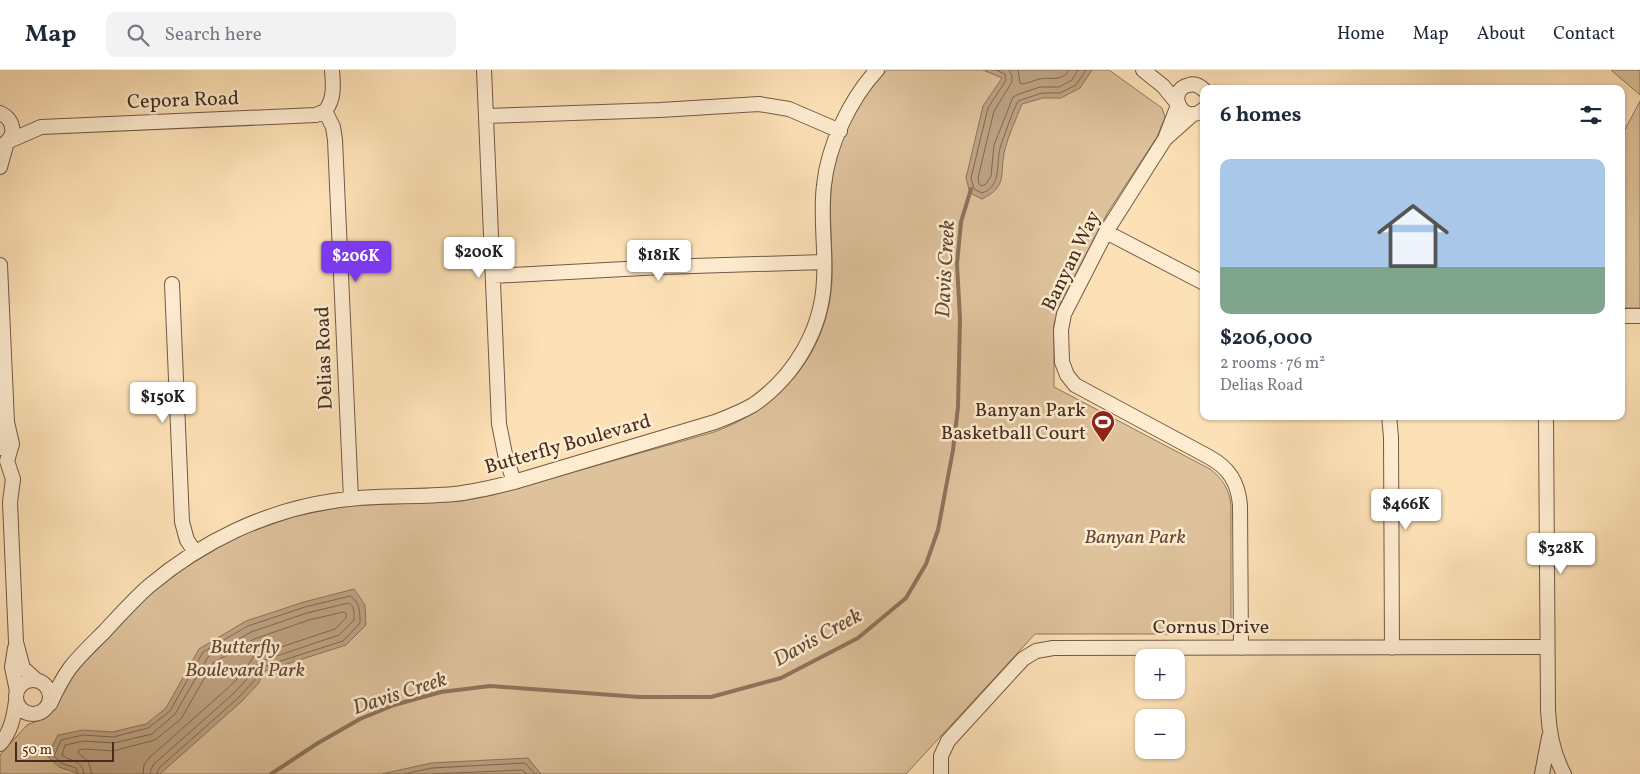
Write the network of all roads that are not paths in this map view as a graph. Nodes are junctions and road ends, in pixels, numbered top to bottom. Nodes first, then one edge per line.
1 (332, 70) edge
2 (484, 70) edge
3 (877, 70) edge
4 (1147, 73) edge
5 (1187, 85) junction
6 (1200, 87) edge
7 (1178, 104) junction
8 (325, 111) junction
9 (3, 112) edge
10 (1199, 113) edge
11 (486, 116) junction
12 (41, 127) junction
13 (840, 131) junction
14 (1165, 138) junction
15 (5, 143) edge
16 (0, 167) edge
17 (1106, 232) junction
18 (824, 262) junction
19 (0, 265) edge
20 (493, 276) junction
21 (1200, 281) edge
22 (172, 284) dead end
23 (1, 294) edge
24 (1625, 316) edge
25 (1640, 316) edge
26 (1389, 420) edge
27 (1546, 420) edge
28 (7, 422) junction
29 (0, 448) edge
30 (2, 465) edge
31 (514, 482) junction
32 (351, 499) junction
33 (194, 552) junction
34 (16, 642) junction
35 (1547, 647) junction
36 (1241, 648) junction
37 (1392, 648) junction
38 (70, 667) junction
39 (36, 680) junction
40 (17, 696) junction
41 (50, 704) junction
42 (36, 714) junction
43 (1549, 734) junction
44 (4, 739) edge
45 (941, 774) edge
46 (1542, 774) edge
47 (1564, 774) edge

1 - 8 street
2 - 11 street
3 - 13 street, Butterfly Boulevard
4 - 5 street
4 - 7 street
5 - 6 street
5 - 7 street, Banyan Way
7 - 10 street
7 - 14 street, Banyan Way
8 - 12 street, Cepora Road
8 - 32 street, Delias Road
9 - 12 street, Cepora Road
9 - 15 street
10 - 14 street, Banyan Way
11 - 13 street
11 - 20 street
12 - 15 street, Cepora Road
13 - 18 street, Butterfly Boulevard
14 - 17 street, Banyan Way
15 - 16 street
17 - 21 street
17 - 36 street, Banyan Way
18 - 20 street
18 - 31 street, Butterfly Boulevard
19 - 23 street
20 - 31 street
22 - 33 street
23 - 28 street
24 - 25 street
26 - 37 street
27 - 35 street
28 - 29 street
28 - 30 street
30 - 34 street
31 - 32 street, Butterfly Boulevard
32 - 33 street, Butterfly Boulevard
33 - 38 street, Butterfly Boulevard
34 - 39 street
34 - 40 street
35 - 37 street, Cornus Drive
35 - 43 street
36 - 37 street, Cornus Drive
36 - 45 street, Cornus Drive
38 - 39 street, Butterfly Boulevard
38 - 41 street, Butterfly Boulevard
39 - 40 street
39 - 41 street
40 - 42 street
40 - 44 street
41 - 42 street
42 - 44 street
43 - 46 street
43 - 47 street

